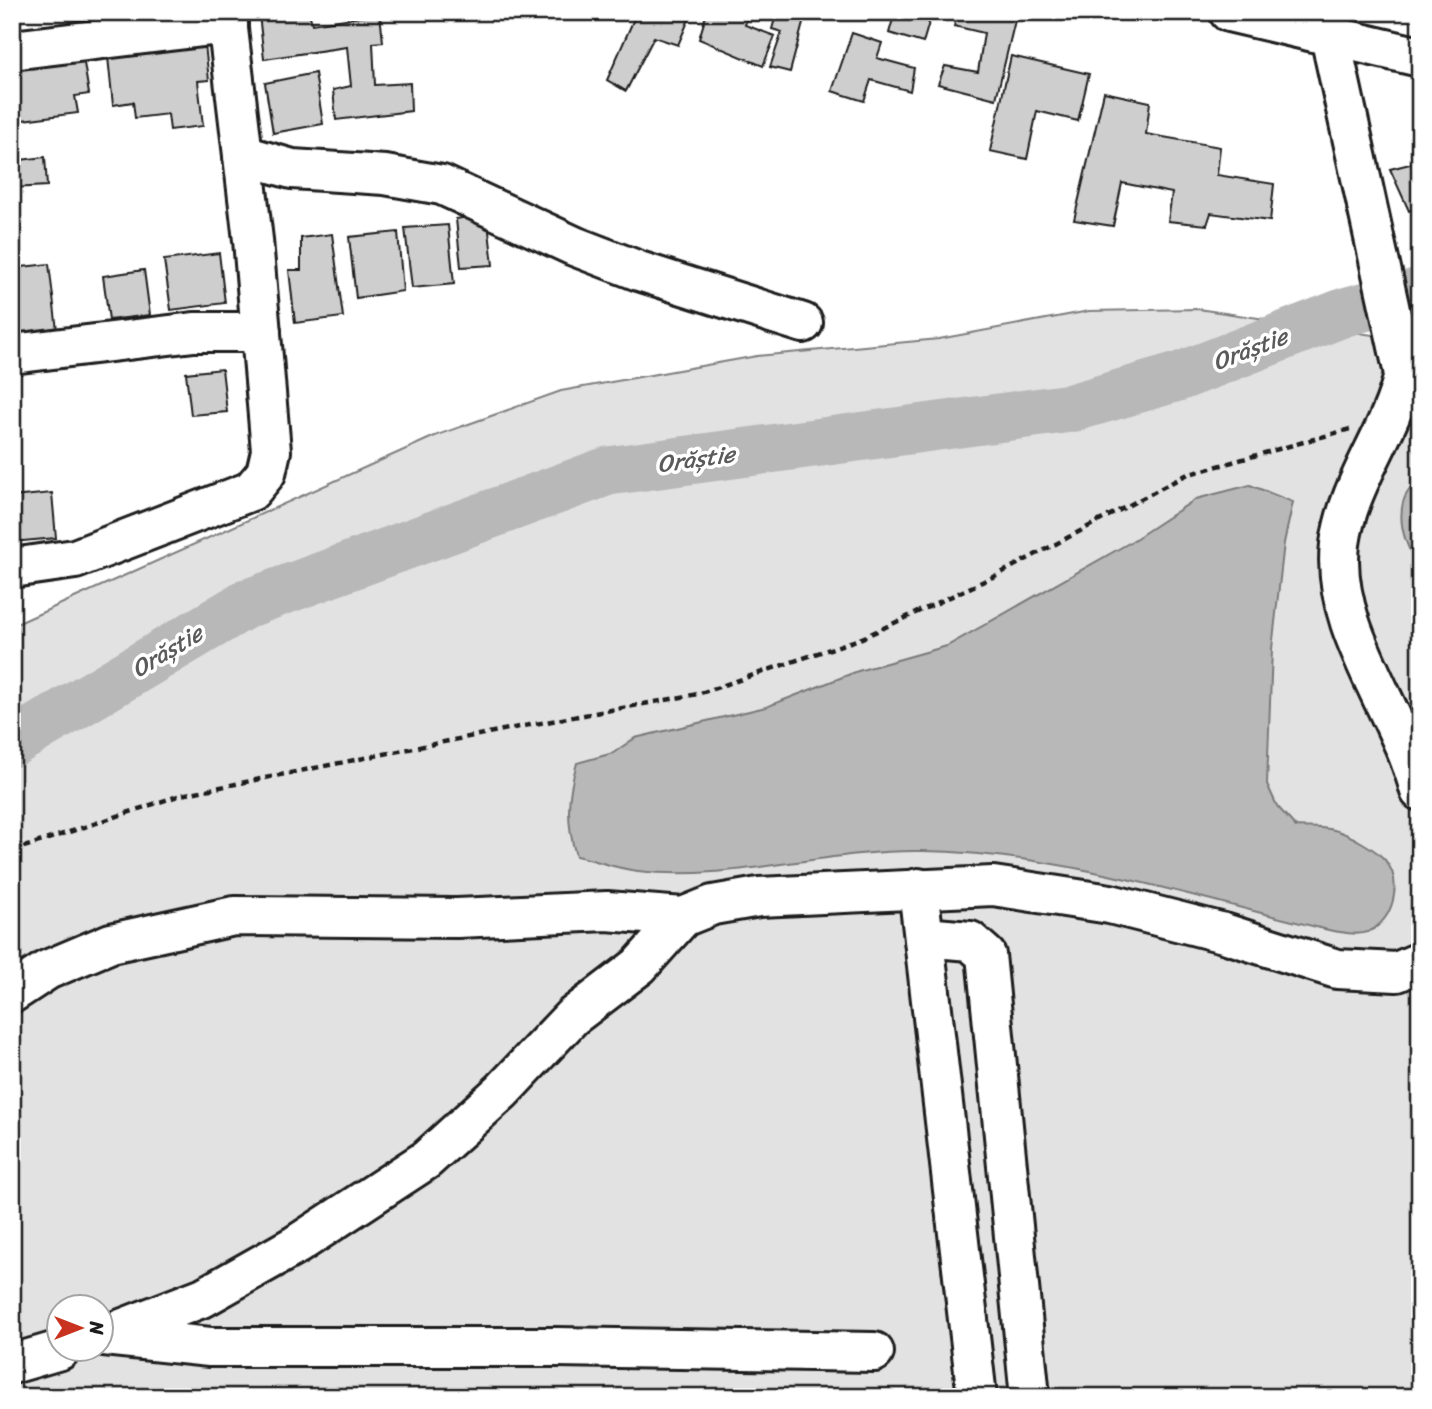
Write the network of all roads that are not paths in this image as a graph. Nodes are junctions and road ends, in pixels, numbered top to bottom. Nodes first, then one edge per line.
1 (1229, 12) edge
2 (227, 18) edge
3 (1331, 36) junction
4 (12, 50) edge
5 (1413, 61) edge
6 (243, 155) junction
7 (803, 323) dead end
8 (261, 332) junction
9 (12, 354) edge
10 (12, 568) edge
11 (1420, 791) edge
12 (918, 888) junction
13 (683, 917) junction
14 (925, 937) junction
15 (1420, 962) edge
16 (12, 993) edge
17 (116, 1331) edge
18 (116, 1337) edge
19 (874, 1352) dead end
20 (46, 1353) edge
21 (12, 1364) edge
22 (977, 1397) edge
23 (1031, 1397) edge

1 - 3 street
2 - 4 street
2 - 6 street
3 - 5 street
3 - 11 street
6 - 7 street
6 - 8 street
8 - 9 street
8 - 10 street
12 - 13 street
12 - 14 street
12 - 15 street
13 - 16 street
13 - 17 street
14 - 22 street
14 - 23 street
18 - 19 street
20 - 21 street

